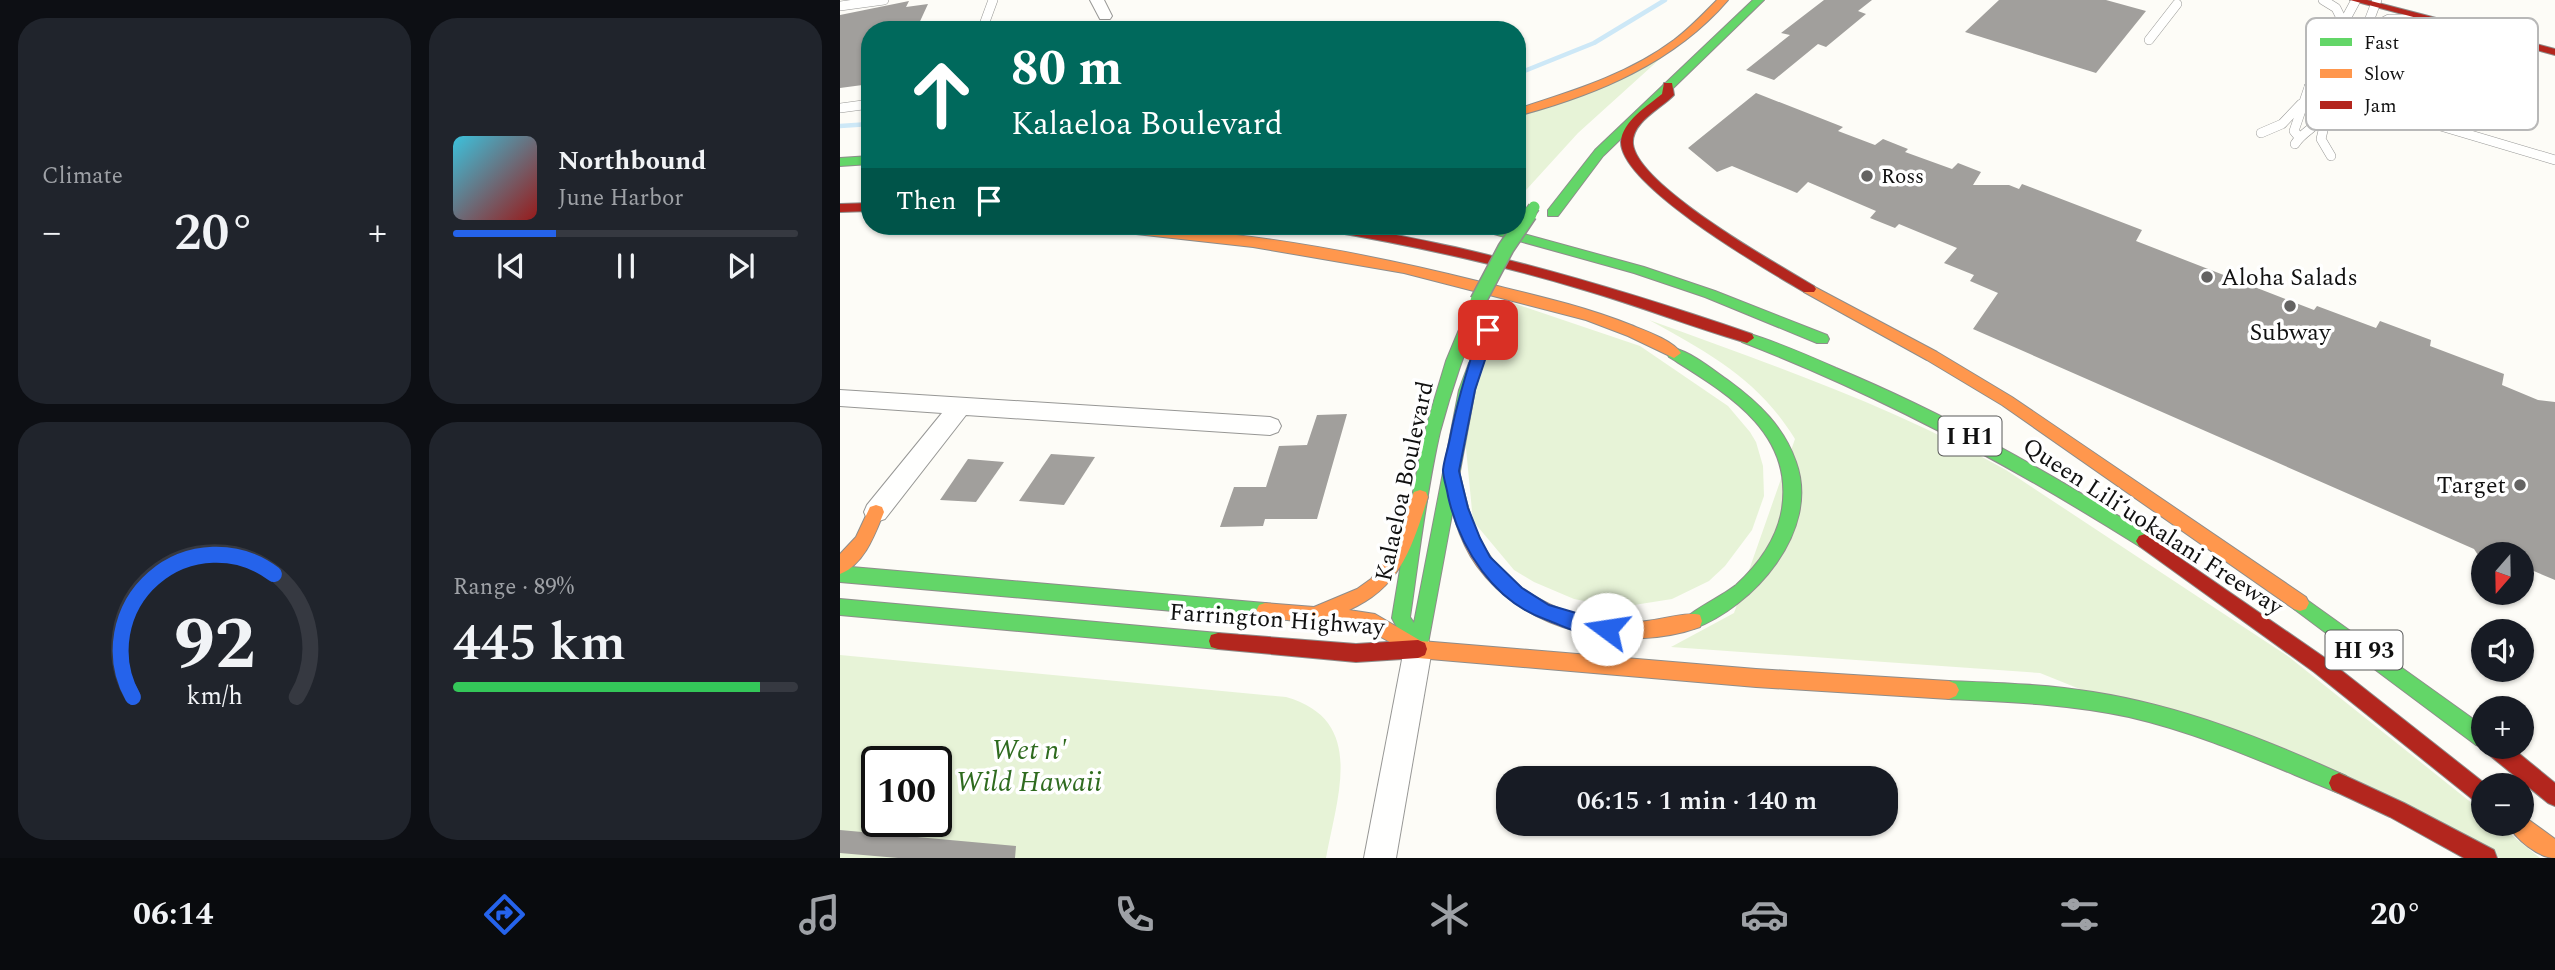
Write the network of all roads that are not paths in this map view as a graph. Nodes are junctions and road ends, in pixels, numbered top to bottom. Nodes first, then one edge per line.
1 (884, 0) edge
2 (993, 0) edge
3 (1097, 0) edge
4 (1723, 0) edge
5 (1737, 0) edge
6 (1759, 0) edge
7 (2323, 0) edge
8 (2356, 0) edge
9 (2413, 0) edge
10 (2376, 3) edge
11 (2177, 4) dead end
12 (840, 6) edge
13 (1105, 16) dead end
14 (2341, 18) edge
15 (2345, 18) edge
16 (2427, 18) edge
17 (2484, 18) edge
18 (985, 21) edge
19 (2538, 32) edge
20 (2555, 36) edge
21 (2149, 40) dead end
22 (2538, 48) edge
23 (2555, 52) edge
24 (1668, 85) junction
25 (2306, 93) edge
26 (2301, 104) junction
27 (861, 105) edge
28 (840, 108) edge
29 (1526, 110) edge
30 (2311, 130) edge
31 (2323, 130) edge
32 (2453, 130) edge
33 (2261, 133) dead end
34 (1599, 153) junction
35 (2331, 156) dead end
36 (2555, 160) edge
37 (861, 161) edge
38 (840, 162) edge
39 (1637, 165) junction
40 (1569, 166) dead end
41 (1548, 191) dead end
42 (861, 207) edge
43 (840, 208) edge
44 (1526, 219) edge
45 (861, 221) edge
46 (840, 222) edge
47 (1206, 235) edge
48 (1373, 235) edge
49 (1515, 235) edge
50 (1516, 235) edge
51 (1497, 306) dead end
52 (1832, 344) dead end
53 (1478, 355) dead end
54 (840, 398) edge
55 (961, 406) junction
56 (1270, 426) dead end
57 (2044, 447) dead end
58 (1451, 471) junction
59 (1420, 497) junction
60 (876, 512) junction
61 (840, 542) edge
62 (863, 542) junction
63 (2244, 563) junction
64 (840, 566) edge
65 (840, 574) edge
66 (907, 579) junction
67 (840, 607) edge
68 (1302, 614) junction
69 (1418, 649) junction
70 (2471, 729) edge
71 (2510, 759) edge
72 (2471, 786) edge
73 (2555, 796) edge
74 (2534, 836) edge
75 (2555, 853) edge
76 (1380, 858) edge
77 (2486, 858) edge

1 - 12 lane
2 - 18 lane
3 - 13 street
4 - 29 main road
5 - 40 main road
6 - 24 main road
7 - 14 lane
8 - 10 main road
8 - 15 lane
9 - 17 main road
10 - 16 main road
11 - 21 lane
19 - 20 main road
22 - 23 main road
24 - 34 main road
24 - 39 main road
25 - 26 lane
26 - 30 lane
26 - 33 lane
27 - 28 lane
31 - 35 lane
32 - 36 lane
34 - 39 main road
34 - 51 main road
37 - 38 main road
39 - 63 main road
41 - 44 main road, Kalaeloa Boulevard, bridge
42 - 43 main road
45 - 46 main road
47 - 58 main road
48 - 72 main road, Queen Liliʻuokalani Freeway / I H1
49 - 59 main road, Kalaeloa Boulevard, bridge
50 - 52 main road
53 - 58 main road, Kalaeloa Boulevard
54 - 55 street
55 - 56 street
55 - 60 street
57 - 63 main road, Queen Liliʻuokalani Freeway
58 - 69 main road, Kalaeloa Boulevard
59 - 68 main road
59 - 69 main road, Kalaeloa Boulevard
60 - 61 main road
60 - 62 main road
62 - 64 main road
62 - 66 main road
63 - 70 main road, HI 93
65 - 66 main road, Farrington Highway
66 - 68 main road, Farrington Highway
67 - 69 main road, Farrington Highway
68 - 69 main road, Farrington Highway
69 - 76 street
69 - 77 main road
71 - 73 main road
74 - 75 main road

